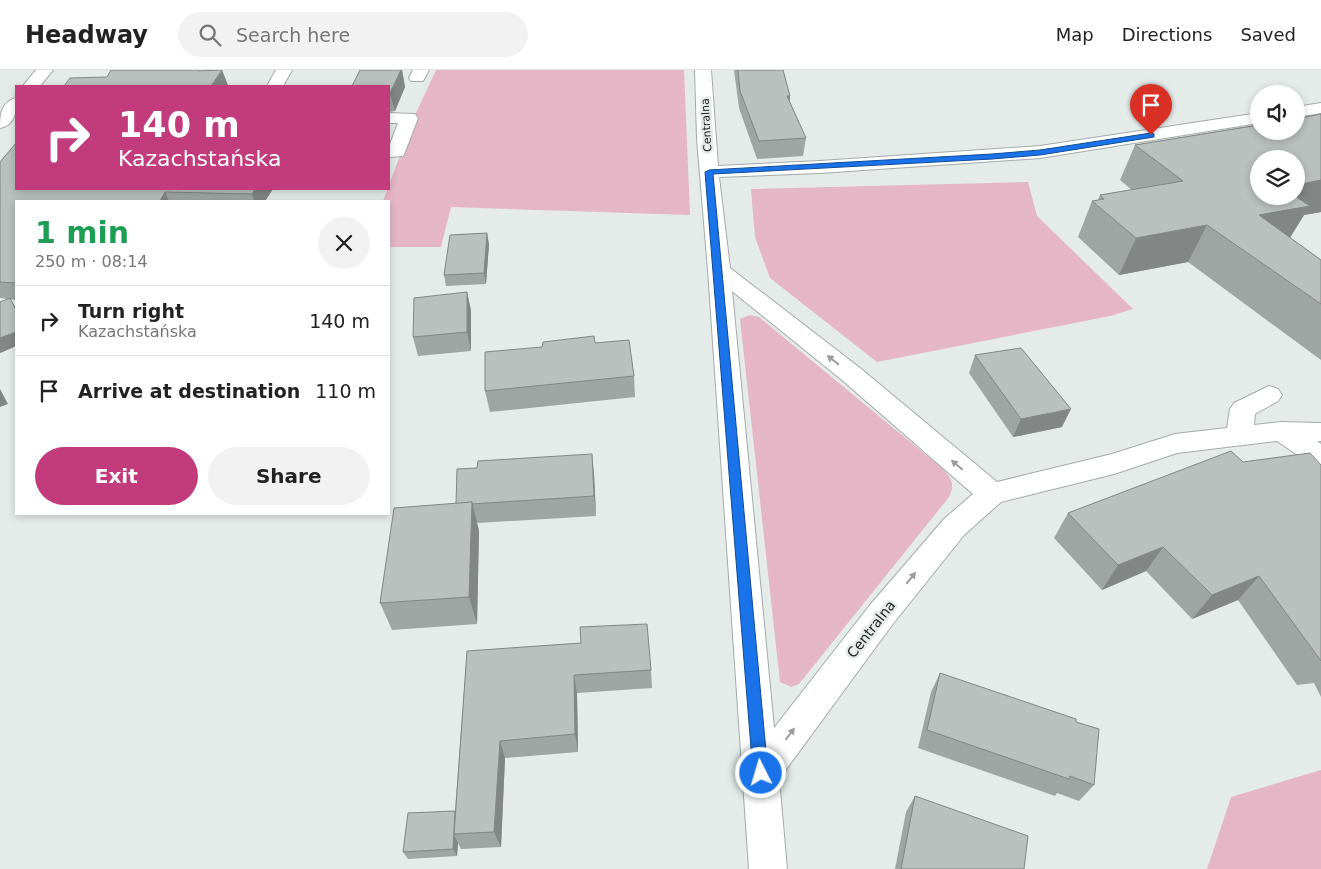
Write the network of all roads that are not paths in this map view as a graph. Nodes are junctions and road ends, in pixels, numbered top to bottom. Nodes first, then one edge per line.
1 (45, 70) edge
2 (284, 70) edge
3 (704, 70) edge
4 (32, 85) edge
5 (276, 85) edge
6 (15, 104) edge
7 (1321, 108) edge
8 (1305, 111) edge
9 (390, 118) edge
10 (1250, 119) edge
11 (0, 123) edge
12 (390, 152) edge
13 (709, 172) junction
14 (719, 270) junction
15 (1269, 395) dead end
16 (1282, 431) junction
17 (1321, 432) edge
18 (1239, 435) junction
19 (1321, 457) edge
20 (992, 494) junction
21 (761, 773) junction
22 (768, 869) edge

1 - 4 street
2 - 5 street
3 - 13 street, Centralna
6 - 11 street
7 - 8 street
9 - 12 street
10 - 13 street
13 - 14 street, Centralna
20 -> 14 street
14 - 21 street, Centralna
15 - 18 street
16 - 17 street, Centralna
16 - 18 street, Centralna
16 - 19 street
18 - 20 street, Centralna
21 -> 20 street, Centralna
21 - 22 street, Centralna

